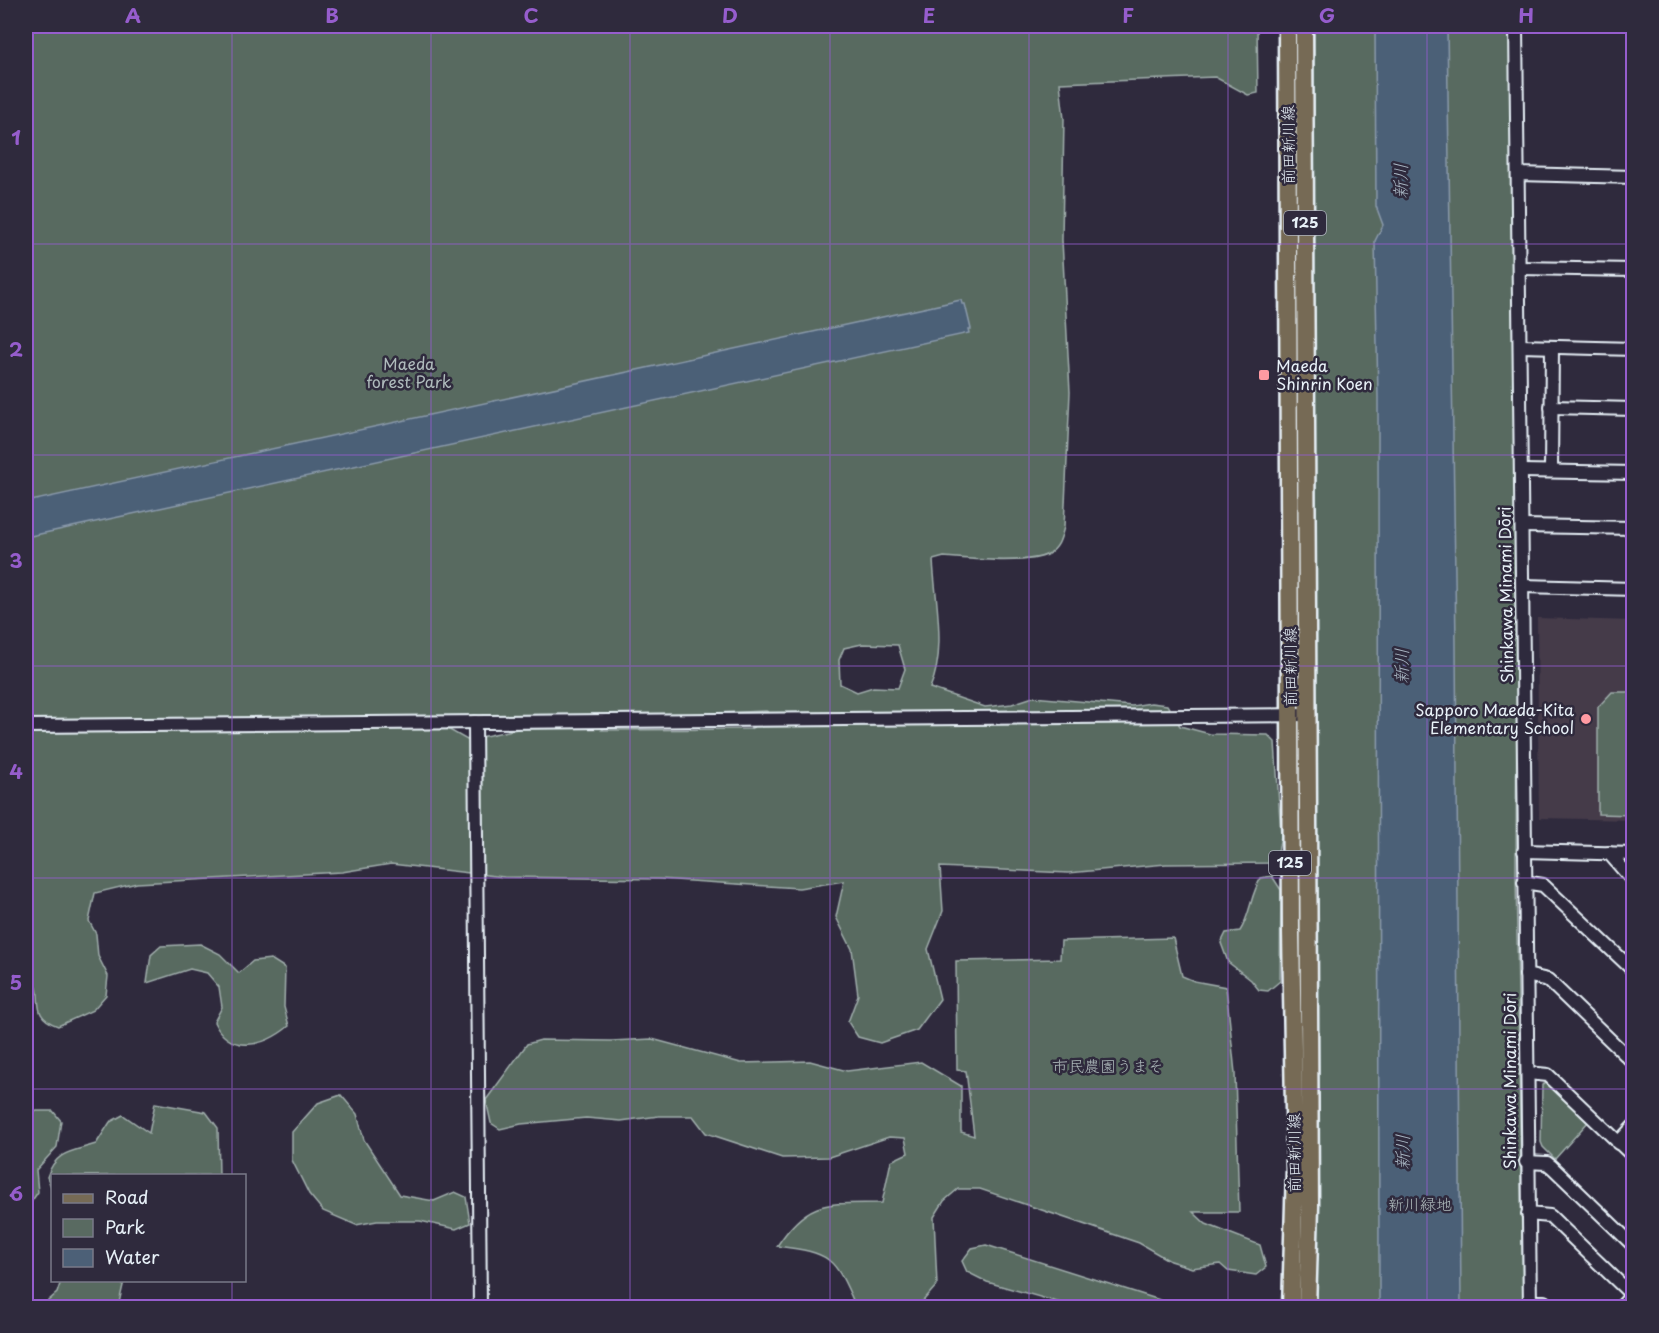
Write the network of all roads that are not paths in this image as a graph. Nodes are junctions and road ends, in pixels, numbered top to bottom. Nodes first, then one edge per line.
1 (1287, 26) edge
2 (1304, 26) edge
3 (1516, 26) edge
4 (1518, 174) junction
5 (1634, 177) edge
6 (1519, 268) junction
7 (1634, 270) edge
8 (1520, 346) junction
9 (1552, 347) junction
10 (1634, 349) edge
11 (1551, 407) junction
12 (1634, 410) edge
13 (1521, 471) junction
14 (1551, 471) junction
15 (1634, 473) edge
16 (1522, 526) junction
17 (1634, 528) edge
18 (1523, 586) junction
19 (1634, 589) edge
20 (1290, 715) junction
21 (1307, 715) junction
22 (475, 723) junction
23 (26, 726) edge
24 (1524, 851) junction
25 (1609, 853) junction
26 (1634, 854) edge
27 (1524, 882) junction
28 (1634, 882) edge
29 (1634, 971) edge
30 (1526, 975) junction
31 (1634, 1063) edge
32 (1528, 1073) junction
33 (1634, 1126) edge
34 (1618, 1143) junction
35 (1634, 1158) edge
36 (1526, 1162) junction
37 (1528, 1214) junction
38 (1634, 1246) edge
39 (1633, 1296) edge
40 (1530, 1305) edge
41 (480, 1308) edge
42 (1291, 1308) edge
43 (1307, 1308) edge
44 (1555, 1308) edge
45 (1620, 1308) edge

1 - 20 main road, 前田新川線 / 125
2 - 21 main road, 前田新川線 / 125
3 - 4 street, Shinkawa Minami Dōri
4 - 5 street
4 - 6 street, Shinkawa Minami Dōri
6 - 7 street
6 - 8 street, Shinkawa Minami Dōri
8 - 9 street
8 - 13 street, Shinkawa Minami Dōri
9 - 10 street
9 - 11 street
11 - 12 street
11 - 14 street
13 - 14 street
13 - 16 street, Shinkawa Minami Dōri
14 - 15 street
16 - 17 street
16 - 18 street, Shinkawa Minami Dōri
18 - 19 street
18 - 24 street, Shinkawa Minami Dōri
20 - 21 street
20 - 22 street
20 - 42 main road, 前田新川線 / 125
21 - 43 main road, 前田新川線 / 125
22 - 23 street
22 - 41 street
24 - 25 street
24 - 27 street, Shinkawa Minami Dōri
25 - 26 street
25 - 28 street
27 - 29 street
27 - 30 street, Shinkawa Minami Dōri
30 - 31 street
30 - 32 street, Shinkawa Minami Dōri
32 - 34 street
32 - 36 street, Shinkawa Minami Dōri
33 - 34 street
34 - 35 street
36 - 37 street, Shinkawa Minami Dōri
36 - 38 street
37 - 39 street
37 - 40 street, Shinkawa Minami Dōri
39 - 45 street
40 - 44 street

